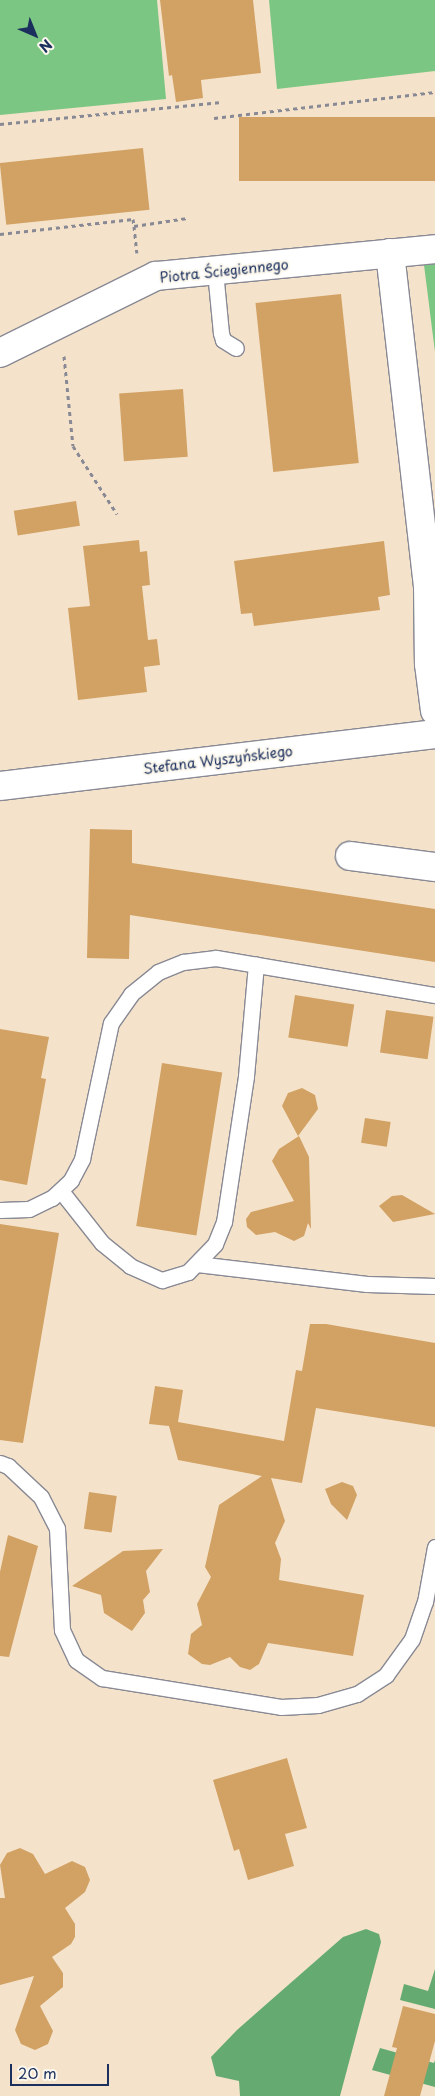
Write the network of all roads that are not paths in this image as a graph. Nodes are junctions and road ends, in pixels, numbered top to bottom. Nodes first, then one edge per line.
1 (435, 249) edge
2 (390, 253) junction
3 (215, 271) junction
4 (236, 348) dead end
5 (0, 353) edge
6 (435, 711) edge
7 (435, 734) edge
8 (0, 786) edge
9 (350, 856) dead end
10 (435, 867) edge
11 (256, 964) junction
12 (435, 995) edge
13 (61, 1192) junction
14 (0, 1210) edge
15 (197, 1264) junction
16 (435, 1286) edge
17 (0, 1464) edge
18 (435, 1547) edge

1 - 2 street, Piotra Ściegiennego
2 - 3 street, Piotra Ściegiennego
2 - 6 street
3 - 4 lane
3 - 5 street, Piotra Ściegiennego
7 - 8 street, Stefana Wyszyńskiego
9 - 10 street
11 - 12 lane
11 - 13 lane
11 - 15 lane
13 - 14 lane
13 - 15 lane
15 - 16 lane
17 - 18 lane

